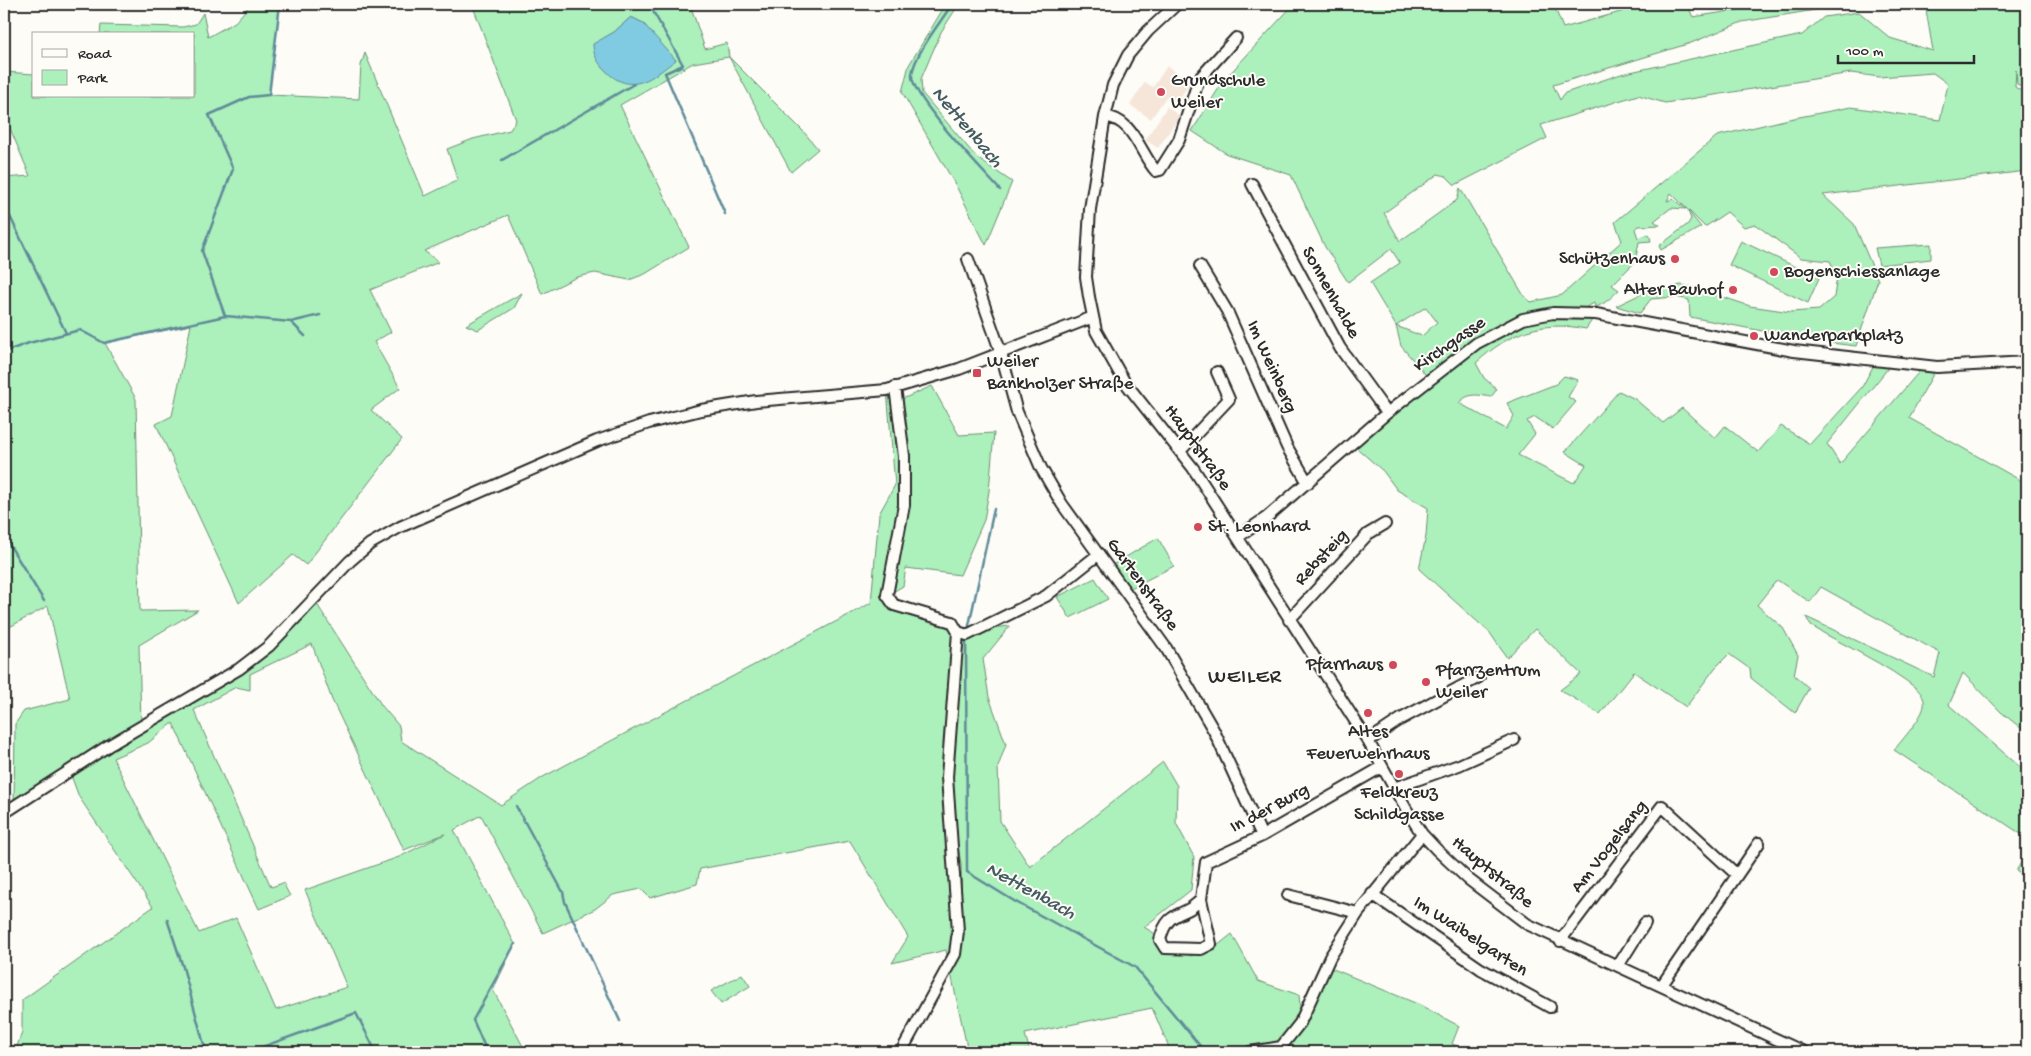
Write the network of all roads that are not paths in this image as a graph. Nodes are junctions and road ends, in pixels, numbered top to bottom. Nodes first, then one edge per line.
1 (1177, 4) edge
2 (1236, 38) dead end
3 (1105, 117) junction
4 (1252, 184) dead end
5 (968, 259) dead end
6 (1200, 266) dead end
7 (1093, 317) junction
8 (1001, 353) junction
9 (2027, 362) edge
10 (1217, 372) dead end
11 (895, 387) junction
12 (1388, 413) junction
13 (1181, 450) junction
14 (1308, 483) junction
15 (1385, 524) dead end
16 (1238, 537) junction
17 (1099, 554) junction
18 (1289, 620) junction
19 (958, 632) junction
20 (1480, 677) dead end
21 (1514, 740) dead end
22 (1368, 741) junction
23 (1382, 767) junction
24 (1394, 788) junction
25 (4, 813) edge
26 (1422, 834) junction
27 (1262, 836) junction
28 (1759, 843) dead end
29 (1738, 875) junction
30 (1372, 894) junction
31 (1288, 895) dead end
32 (1201, 899) junction
33 (1358, 913) junction
34 (1645, 923) dead end
35 (1560, 941) junction
36 (1618, 966) junction
37 (1662, 985) junction
38 (1550, 1007) dead end
39 (901, 1052) edge
40 (1250, 1052) edge
41 (1804, 1052) edge

1 - 3 street, Hauptstraße
2 - 3 street
3 - 7 street, Hauptstraße
4 - 12 street, Sonnenhalde
5 - 8 street, Gartenstraße
6 - 14 street, Im Weinberg
7 - 8 street
7 - 13 street, Hauptstraße
8 - 11 street
8 - 17 street, Gartenstraße
9 - 12 street, Kirchgasse
10 - 13 street
11 - 19 street
11 - 25 street
12 - 14 street, Kirchgasse
13 - 16 street, Hauptstraße
14 - 16 street, Kirchgasse
15 - 18 street, Rebsteig
16 - 18 street, Hauptstraße
17 - 19 street
17 - 27 street, Gartenstraße
18 - 22 street, Hauptstraße
19 - 39 street
20 - 22 street
21 - 24 street
22 - 23 street, Hauptstraße
23 - 24 street, Hauptstraße
23 - 27 street, In der Burg
24 - 26 street, Hauptstraße
26 - 30 street
26 - 35 street, Hauptstraße
27 - 32 street, In der Burg
28 - 29 street
29 - 35 street, Am Vogelsang
29 - 37 street
30 - 33 street
30 - 38 street, Im Waibelgarten
31 - 33 street
32 - 32 street, In der Burg
33 - 40 street
34 - 36 street
35 - 36 street, Hauptstraße
36 - 37 street, Hauptstraße
37 - 41 street, Hauptstraße

